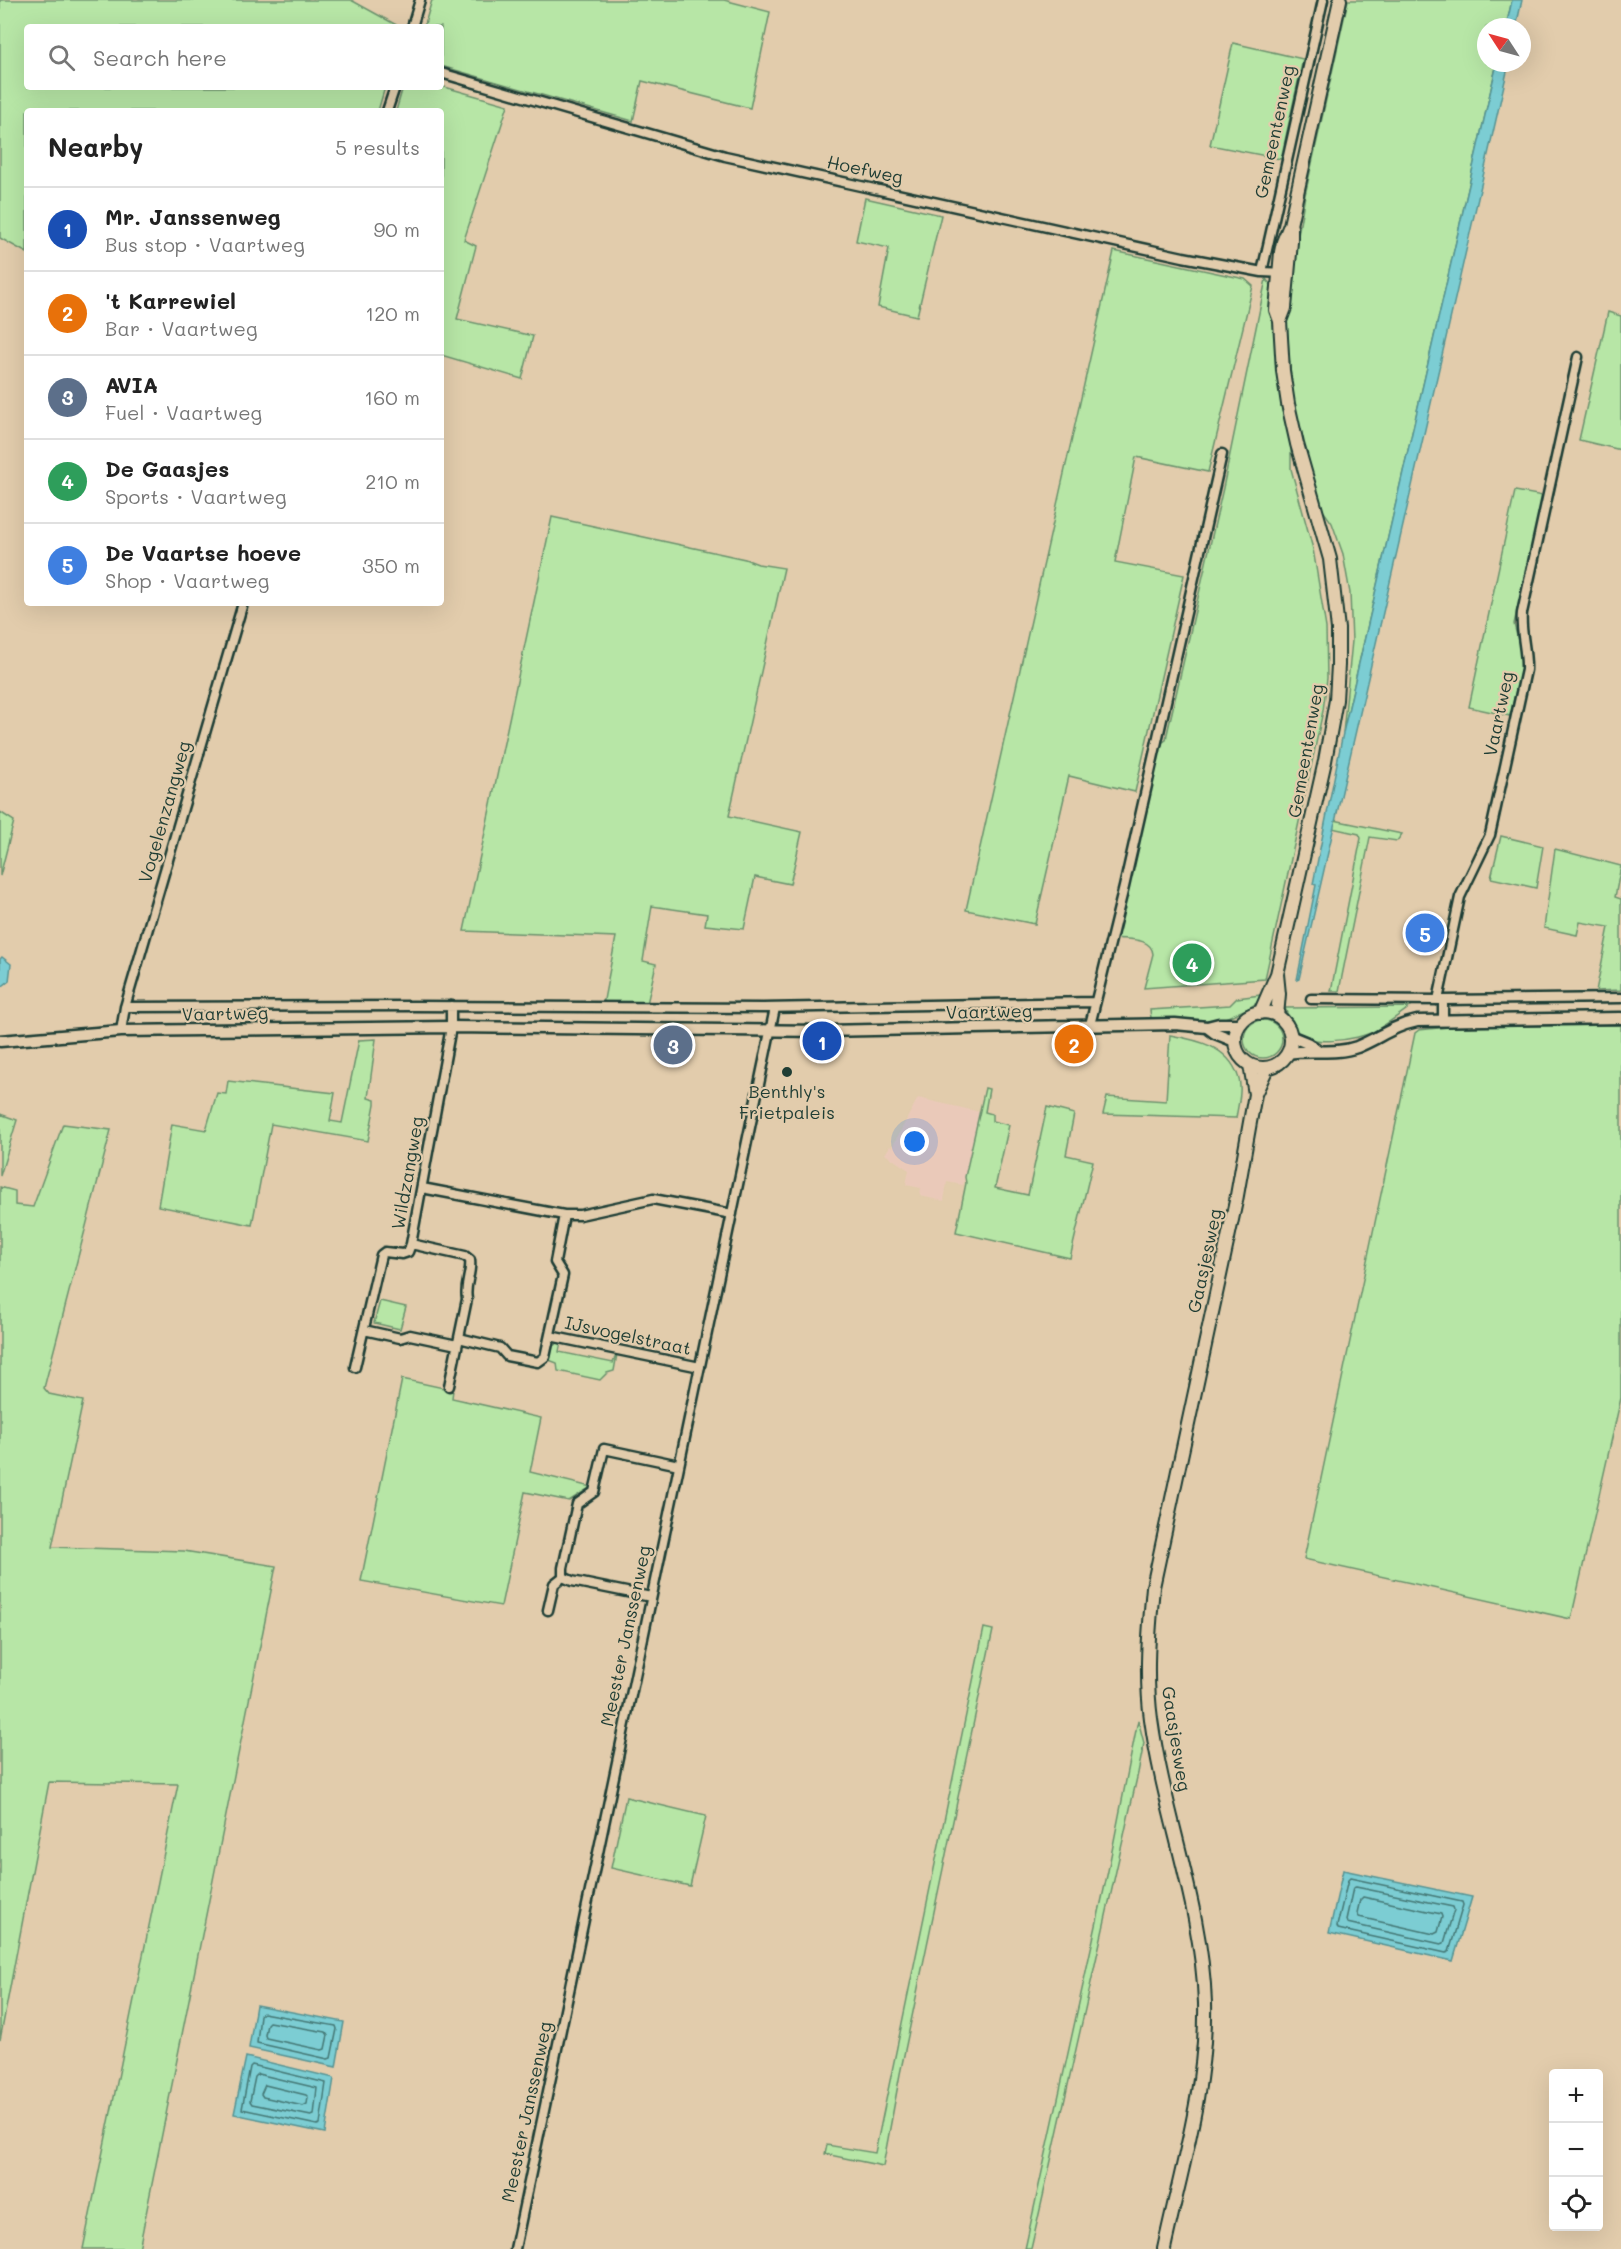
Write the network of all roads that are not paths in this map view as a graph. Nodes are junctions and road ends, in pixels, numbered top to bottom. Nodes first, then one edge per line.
1 (420, 0) edge
2 (1323, 0) edge
3 (1340, 0) edge
4 (413, 24) edge
5 (444, 74) edge
6 (393, 90) edge
7 (388, 108) edge
8 (1262, 272) junction
9 (1283, 273) junction
10 (1578, 357) dead end
11 (1222, 454) dead end
12 (242, 606) edge
13 (1277, 974) junction
14 (1621, 998) edge
15 (1311, 999) dead end
16 (1440, 1000) junction
17 (1095, 1002) junction
18 (451, 1006) junction
19 (125, 1007) junction
20 (775, 1008) junction
21 (1260, 1012) junction
22 (1277, 1016) junction
23 (1621, 1018) edge
24 (1443, 1020) junction
25 (1240, 1024) junction
26 (1090, 1025) junction
27 (451, 1027) junction
28 (1207, 1027) junction
29 (121, 1031) junction
30 (771, 1031) junction
31 (1290, 1036) junction
32 (0, 1041) edge
33 (1235, 1041) junction
34 (1318, 1051) junction
35 (1288, 1053) junction
36 (1250, 1065) junction
37 (1267, 1068) junction
38 (1255, 1094) junction
39 (422, 1188) junction
40 (732, 1214) junction
41 (564, 1215) junction
42 (411, 1244) junction
43 (364, 1330) junction
44 (550, 1336) junction
45 (458, 1341) junction
46 (356, 1367) dead end
47 (699, 1367) junction
48 (449, 1386) dead end
49 (679, 1465) junction
50 (563, 1577) junction
51 (651, 1597) junction
52 (548, 1610) dead end
53 (515, 2249) edge
54 (1164, 2249) edge

1 - 4 street
2 - 8 street, Gemeentenweg
3 - 9 main road, Gemeentenweg
5 - 8 street, Hoefweg
6 - 7 street
8 - 9 street, Hoefweg
9 - 13 main road, Gemeentenweg
10 - 16 street, Vaartweg
11 - 17 street
12 - 19 street, Vogelenzangweg
13 - 21 main road, Gemeentenweg
13 - 22 main road, Gemeentenweg
14 - 16 street
15 - 16 street
16 - 24 street, Vaartweg
17 - 20 street, Vaartweg
17 - 26 street
18 - 19 street, Vaartweg
18 - 20 street, Vaartweg
18 - 27 street
19 - 29 street, Vogelenzangweg
20 - 30 street
21 - 22 main road
21 - 25 main road
22 - 31 main road
23 - 24 street
24 - 34 street
25 - 28 street, Vaartweg
25 - 33 main road
26 - 28 street, Vaartweg
26 - 30 street, Vaartweg
27 - 29 street, Vaartweg
27 - 30 street, Vaartweg
27 - 39 street, Wildzangweg
28 - 33 street, Vaartweg
29 - 32 street, Vaartweg
30 - 40 street, Meester Janssenweg
31 - 34 street
31 - 35 main road
33 - 36 main road
34 - 35 street
35 - 37 main road
36 - 37 main road
36 - 38 main road, Gaasjesweg
37 - 38 main road, Gaasjesweg
38 - 54 main road, Gaasjesweg
39 - 41 street
39 - 42 street, Wildzangweg
40 - 41 street
40 - 47 street, Meester Janssenweg
41 - 44 street
42 - 43 street, Wildzangweg
42 - 45 street
43 - 45 street
43 - 46 street, Wildzangweg
44 - 45 street
44 - 47 street, IJsvogelstraat
45 - 48 street
47 - 49 street, Meester Janssenweg
49 - 50 street
49 - 51 street, Meester Janssenweg
50 - 51 street
50 - 52 street
51 - 53 street, Meester Janssenweg

